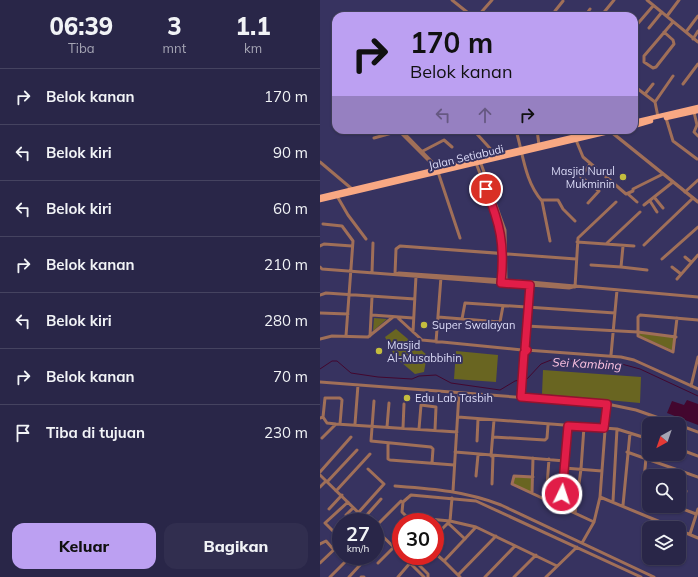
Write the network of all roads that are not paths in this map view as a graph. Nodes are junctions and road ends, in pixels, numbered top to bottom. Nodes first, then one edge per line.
1 (452, 0) edge
2 (460, 0) edge
3 (492, 0) edge
4 (614, 0) edge
5 (647, 0) edge
6 (680, 0) edge
7 (563, 1) edge
8 (457, 4) junction
9 (654, 6) junction
10 (590, 9) dead end
11 (466, 12) edge
12 (482, 12) edge
13 (556, 12) edge
14 (588, 12) edge
15 (604, 12) edge
16 (662, 12) junction
17 (667, 16) junction
18 (698, 16) edge
19 (673, 22) junction
20 (638, 24) edge
21 (649, 28) dead end
22 (698, 31) edge
23 (664, 32) junction
24 (686, 32) junction
25 (693, 39) junction
26 (698, 42) edge
27 (698, 64) edge
28 (673, 76) dead end
29 (654, 84) dead end
30 (683, 84) dead end
31 (638, 89) edge
32 (646, 94) junction
33 (655, 102) junction
34 (697, 110) edge
35 (658, 117) junction
36 (666, 118) junction
37 (638, 121) edge
38 (638, 125) edge
39 (698, 125) edge
40 (386, 134) edge
41 (403, 134) edge
42 (477, 134) dead end
43 (517, 134) edge
44 (538, 134) edge
45 (585, 134) edge
46 (599, 134) edge
47 (614, 134) edge
48 (698, 136) edge
49 (374, 138) dead end
50 (576, 140) junction
51 (539, 145) junction
52 (452, 147) dead end
53 (421, 152) junction
54 (520, 152) junction
55 (496, 155) junction
56 (697, 159) dead end
57 (478, 161) junction
58 (320, 162) edge
59 (590, 164) junction
60 (439, 171) junction
61 (663, 174) junction
62 (698, 180) edge
63 (673, 182) junction
64 (352, 189) junction
65 (685, 192) junction
66 (628, 194) junction
67 (337, 196) junction
68 (320, 197) edge
69 (654, 197) junction
70 (693, 198) junction
71 (320, 200) edge
72 (542, 200) junction
73 (650, 201) junction
74 (616, 202) dead end
75 (637, 202) dead end
76 (698, 202) edge
77 (588, 203) dead end
78 (644, 205) dead end
79 (663, 208) dead end
80 (640, 212) dead end
81 (657, 212) dead end
82 (575, 221) dead end
83 (323, 224) dead end
84 (698, 227) edge
85 (460, 238) dead end
86 (366, 239) dead end
87 (550, 241) dead end
88 (577, 242) junction
89 (373, 243) dead end
90 (606, 244) junction
91 (644, 245) dead end
92 (320, 246) edge
93 (352, 246) junction
94 (623, 246) junction
95 (634, 246) dead end
96 (505, 254) junction
97 (698, 255) edge
98 (685, 257) dead end
99 (576, 259) junction
100 (662, 259) dead end
101 (691, 262) junction
102 (591, 265) dead end
103 (621, 267) junction
104 (672, 267) dead end
105 (321, 269) edge
106 (647, 270) dead end
107 (351, 272) junction
108 (372, 273) junction
109 (396, 274) junction
110 (681, 274) junction
111 (416, 275) junction
112 (441, 277) junction
113 (677, 279) dead end
114 (501, 281) junction
115 (506, 281) junction
116 (530, 283) junction
117 (574, 287) junction
118 (616, 290) junction
119 (320, 294) edge
120 (350, 294) junction
121 (372, 296) junction
122 (698, 297) edge
123 (414, 299) junction
124 (503, 306) junction
125 (528, 307) junction
126 (320, 313) edge
127 (614, 313) junction
128 (348, 314) junction
129 (372, 315) junction
130 (393, 317) junction
131 (438, 317) junction
132 (398, 318) junction
133 (413, 318) junction
134 (677, 318) junction
135 (462, 319) junction
136 (698, 320) edge
137 (526, 326) junction
138 (413, 332) junction
139 (613, 332) junction
140 (638, 332) junction
141 (346, 336) junction
142 (370, 336) junction
143 (676, 336) junction
144 (320, 339) edge
145 (436, 342) junction
146 (524, 350) junction
147 (611, 355) junction
148 (698, 356) edge
149 (320, 382) edge
150 (358, 385) junction
151 (691, 386) junction
152 (698, 389) edge
153 (459, 393) junction
154 (521, 397) junction
155 (374, 401) dead end
156 (389, 403) dead end
157 (404, 404) dead end
158 (607, 404) junction
159 (656, 417) edge
160 (322, 418) edge
161 (458, 418) junction
162 (478, 419) junction
163 (494, 420) junction
164 (336, 424) junction
165 (340, 424) junction
166 (355, 424) junction
167 (548, 425) junction
168 (371, 426) junction
169 (568, 426) junction
170 (387, 427) junction
171 (584, 427) junction
172 (403, 428) junction
173 (604, 428) junction
174 (686, 428) edge
175 (419, 429) junction
176 (617, 429) junction
177 (435, 430) junction
178 (457, 432) junction
179 (698, 432) edge
180 (630, 433) junction
181 (351, 437) dead end
182 (493, 437) junction
183 (642, 437) edge
184 (322, 438) dead end
185 (477, 441) dead end
186 (388, 444) junction
187 (357, 450) dead end
188 (455, 452) junction
189 (627, 452) junction
190 (686, 452) edge
191 (370, 454) dead end
192 (478, 455) junction
193 (492, 456) junction
194 (698, 456) edge
195 (642, 457) edge
196 (533, 458) junction
197 (550, 459) junction
198 (565, 461) junction
199 (654, 461) edge
200 (432, 463) junction
201 (454, 465) junction
202 (564, 468) junction
203 (368, 469) dead end
204 (581, 469) junction
205 (602, 471) junction
206 (320, 473) edge
207 (476, 476) dead end
208 (533, 477) junction
209 (698, 477) edge
210 (326, 481) junction
211 (492, 484) dead end
212 (395, 486) dead end
213 (320, 487) edge
214 (429, 488) junction
215 (336, 491) junction
216 (453, 491) junction
217 (532, 493) junction
218 (342, 495) junction
219 (428, 496) junction
220 (478, 496) junction
221 (600, 497) junction
222 (452, 498) junction
223 (381, 499) dead end
224 (546, 500) junction
225 (476, 501) junction
226 (613, 501) junction
227 (348, 502) junction
228 (401, 502) dead end
229 (623, 505) junction
230 (353, 508) junction
231 (562, 508) junction
232 (329, 509) dead end
233 (698, 509) edge
234 (686, 510) edge
235 (336, 513) edge
236 (348, 513) edge
237 (358, 513) joint
238 (371, 513) edge
239 (575, 513) junction
240 (696, 514) junction
241 (332, 517) edge
242 (384, 519) edge
243 (660, 521) edge
244 (449, 522) junction
245 (594, 522) junction
246 (444, 527) edge
247 (476, 527) junction
248 (332, 530) edge
249 (559, 533) junction
250 (686, 533) edge
251 (690, 534) junction
252 (496, 536) junction
253 (557, 537) junction
254 (384, 538) edge
255 (698, 538) edge
256 (465, 539) junction
257 (582, 543) junction
258 (320, 544) edge
259 (392, 545) edge
260 (516, 546) junction
261 (577, 547) junction
262 (332, 548) edge
263 (392, 549) edge
264 (332, 552) edge
265 (602, 553) junction
266 (536, 555) junction
267 (384, 557) edge
268 (601, 558) junction
269 (444, 561) joint
270 (320, 563) edge
271 (341, 565) edge
272 (360, 565) dead end
273 (408, 565) edge
274 (412, 565) edge
275 (420, 565) edge
276 (557, 566) junction
277 (422, 576) edge
278 (459, 576) edge
279 (636, 576) edge
280 (330, 577) edge
281 (350, 577) edge
282 (398, 577) edge
283 (428, 577) edge
284 (485, 577) edge
285 (514, 577) edge
286 (546, 577) edge
287 (641, 577) edge
288 (654, 577) edge

1 - 8 street
2 - 8 street
3 - 12 street
4 - 15 street
5 - 9 street
6 - 17 street
7 - 13 street
8 - 11 street
9 - 16 street
9 - 20 street
10 - 14 street
16 - 17 street
16 - 21 street
17 - 19 street
18 - 24 street
19 - 23 street
19 - 24 street
22 - 25 street
23 - 23 street
24 - 25 street
25 - 26 street
27 - 30 street
28 - 33 street
29 - 32 street
31 - 32 street
32 - 33 street
33 - 35 street
34 - 35 main road
34 - 36 main road
34 - 39 street
35 - 37 main road
36 - 38 main road
36 - 56 street
39 - 48 street
40 - 49 street
41 - 53 street
42 - 55 street
43 - 54 street
44 - 51 street
45 - 51 main road, Jalan Setiabudi
46 - 50 main road, Jalan Setiabudi
47 - 61 street
50 - 54 main road, Jalan Setiabudi
50 - 59 street
51 - 54 main road, Jalan Setiabudi
52 - 53 street
53 - 60 street
54 - 55 main road, Jalan Setiabudi
54 - 57 main road, Jalan Setiabudi
54 - 72 street
55 - 57 main road, Jalan Setiabudi
57 - 60 main road, Jalan Setiabudi
57 - 96 street
58 - 64 street
59 - 66 street
59 - 77 street
60 - 64 main road, Jalan Setiabudi
60 - 67 main road, Jalan Setiabudi
60 - 85 street
61 - 63 street
61 - 66 street
62 - 65 street
63 - 65 street
63 - 69 street
64 - 68 main road, Jalan Setiabudi
65 - 70 street
66 - 75 street
67 - 71 main road, Jalan Setiabudi
67 - 86 street
69 - 73 street
69 - 79 street
70 - 76 street
70 - 91 street
72 - 82 street
72 - 87 street
73 - 78 street
73 - 81 street
74 - 88 street
80 - 90 street
83 - 93 street
84 - 100 street
88 - 90 street
88 - 99 street
89 - 108 street
90 - 94 street
92 - 93 street
93 - 107 street
94 - 95 street
94 - 103 street
96 - 99 street
96 - 109 street
96 - 114 street
96 - 115 street
97 - 101 street
98 - 101 street
99 - 117 street
101 - 110 street
102 - 103 street
103 - 106 street
104 - 110 street
105 - 107 street
107 - 108 street
107 - 120 street
108 - 109 street
109 - 111 street
110 - 113 street
111 - 112 street
111 - 123 street
112 - 114 street
112 - 131 street
114 - 115 street
115 - 116 street
116 - 117 street
116 - 125 street
117 - 118 street
118 - 122 street
118 - 127 street
119 - 120 street
120 - 121 street
120 - 128 street
121 - 123 street
121 - 129 street
123 - 133 street
124 - 125 street
124 - 135 street
124 - 135 street
125 - 127 street
125 - 137 street
126 - 128 street
127 - 139 street
128 - 141 street
129 - 130 street
129 - 142 street
130 - 132 street
130 - 142 street
131 - 135 street
131 - 145 street
132 - 133 street
132 - 138 street
133 - 138 street
134 - 136 street
134 - 140 street
134 - 143 street
137 - 139 street
137 - 146 street
138 - 145 street
139 - 140 street
139 - 147 street
140 - 143 street
140 - 143 street
141 - 142 street
141 - 144 street
145 - 146 street
146 - 147 street
146 - 154 street
147 - 151 street
148 - 151 street
149 - 150 street
150 - 153 street
150 - 166 street
151 - 152 street
153 - 154 street
153 - 161 street
154 - 158 street
155 - 168 street
156 - 170 street
157 - 172 street
158 - 159 street
158 - 173 street
160 - 164 street
160 - 165 street
161 - 162 street
161 - 178 street
162 - 163 street
162 - 185 street
163 - 167 street
163 - 182 street
164 - 165 street
164 - 184 street
165 - 166 street
166 - 168 street
167 - 169 street
167 - 182 street
168 - 170 street
168 - 186 street
169 - 171 street
169 - 198 street
170 - 172 street
171 - 173 street
171 - 204 street
172 - 175 street
173 - 176 street
173 - 205 street
174 - 179 street
175 - 177 street
175 - 177 street
176 - 180 street
176 - 226 street
177 - 178 street
178 - 188 street
180 - 183 street
180 - 189 street
181 - 206 street
182 - 193 street
186 - 200 street
186 - 200 street
187 - 210 street
188 - 192 street
188 - 201 street
189 - 195 street
189 - 229 street
190 - 194 street
191 - 215 street
192 - 193 street
192 - 207 street
193 - 196 street
193 - 211 street
196 - 197 street
196 - 208 street
197 - 198 street
197 - 224 street
198 - 202 street
199 - 209 street
200 - 201 street
201 - 216 street
202 - 204 street
202 - 231 street
203 - 237 street
204 - 205 street
204 - 239 street
205 - 221 street
206 - 210 street
208 - 217 street
208 - 217 street
210 - 213 street
210 - 215 street
212 - 214 street
214 - 216 street
214 - 219 street
215 - 218 street
216 - 220 street
217 - 224 street
218 - 227 street
218 - 232 street
219 - 222 street
219 - 244 street
220 - 225 street
220 - 249 street
221 - 226 street
221 - 245 street
222 - 225 street
222 - 244 street
223 - 238 street
224 - 231 street
225 - 253 street
226 - 229 street
227 - 230 street
227 - 235 street
228 - 242 street
229 - 243 street
230 - 236 street
230 - 237 street
231 - 239 street
233 - 240 street
234 - 240 street
239 - 245 street
240 - 251 street
241 - 248 street
244 - 246 street
244 - 247 street
244 - 256 street
245 - 257 street
247 - 252 street
247 - 256 street
249 - 253 street
249 - 257 street
250 - 251 street
251 - 255 street
252 - 260 street
252 - 278 street
253 - 261 street
254 - 259 street
256 - 269 street
257 - 265 street
258 - 262 street
260 - 266 street
260 - 284 street
261 - 268 street
261 - 276 street
263 - 267 street
264 - 270 street
265 - 268 street
265 - 288 street
266 - 276 street
266 - 285 street
268 - 279 street
269 - 278 street
271 - 280 street
272 - 281 street
273 - 282 street
274 - 277 street
275 - 283 street
276 - 286 street
279 - 287 street

